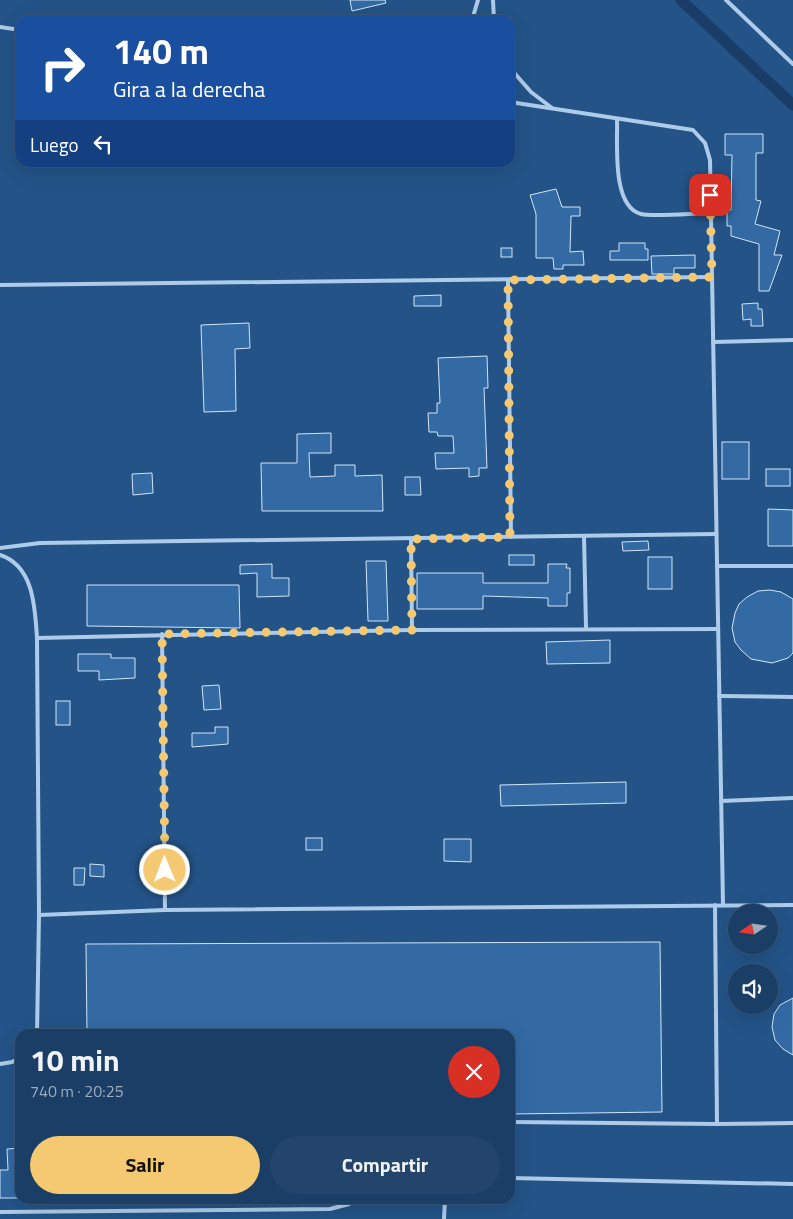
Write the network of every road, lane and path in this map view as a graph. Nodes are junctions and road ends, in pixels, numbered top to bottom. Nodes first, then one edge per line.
1 (478, 0) edge
2 (493, 0) edge
3 (726, 0) edge
4 (474, 15) edge
5 (494, 15) edge
6 (0, 27) edge
7 (15, 29) edge
8 (793, 64) edge
9 (515, 74) edge
10 (515, 103) edge
11 (554, 109) junction
12 (617, 119) junction
13 (711, 213) junction
14 (712, 277) junction
15 (508, 280) junction
16 (0, 285) edge
17 (793, 340) edge
18 (713, 342) junction
19 (716, 534) junction
20 (584, 536) junction
21 (510, 537) junction
22 (411, 539) junction
23 (0, 548) edge
24 (0, 555) edge
25 (717, 566) junction
26 (793, 566) edge
27 (586, 628) junction
28 (718, 628) junction
29 (412, 630) junction
30 (162, 634) junction
31 (37, 638) junction
32 (719, 696) junction
33 (793, 697) edge
34 (793, 798) edge
35 (721, 801) junction
36 (715, 905) junction
37 (723, 905) junction
38 (793, 905) edge
39 (165, 910) junction
40 (39, 915) junction
41 (37, 1029) edge
42 (15, 1060) edge
43 (0, 1064) edge
44 (515, 1122) edge
45 (793, 1123) edge
46 (717, 1124) junction
47 (515, 1178) edge
48 (793, 1184) edge
49 (349, 1204) edge
50 (445, 1204) edge
51 (0, 1212) edge
52 (444, 1219) edge

1 - 4 lane
2 - 5 lane
3 - 8 lane
6 - 7 lane
9 - 11 lane
10 - 11 lane
11 - 12 lane
12 - 13 lane
12 - 13 lane
13 - 14 lane
14 - 15 lane
14 - 18 lane
15 - 16 lane
15 - 21 lane
17 - 18 lane
18 - 19 lane
19 - 20 lane
19 - 25 lane
20 - 21 lane
20 - 27 lane
21 - 22 lane
22 - 23 lane
22 - 29 lane
24 - 31 lane
25 - 26 lane
25 - 28 lane
27 - 28 lane
27 - 29 lane
28 - 32 lane
29 - 30 lane
30 - 31 lane
30 - 39 lane
31 - 40 lane
32 - 33 lane
32 - 35 lane
34 - 35 lane
35 - 37 lane
36 - 37 lane
36 - 39 lane
36 - 46 lane
37 - 38 lane
39 - 40 lane
40 - 41 lane
42 - 43 lane
44 - 46 lane
45 - 46 lane
47 - 48 lane
49 - 51 lane
50 - 52 lane

